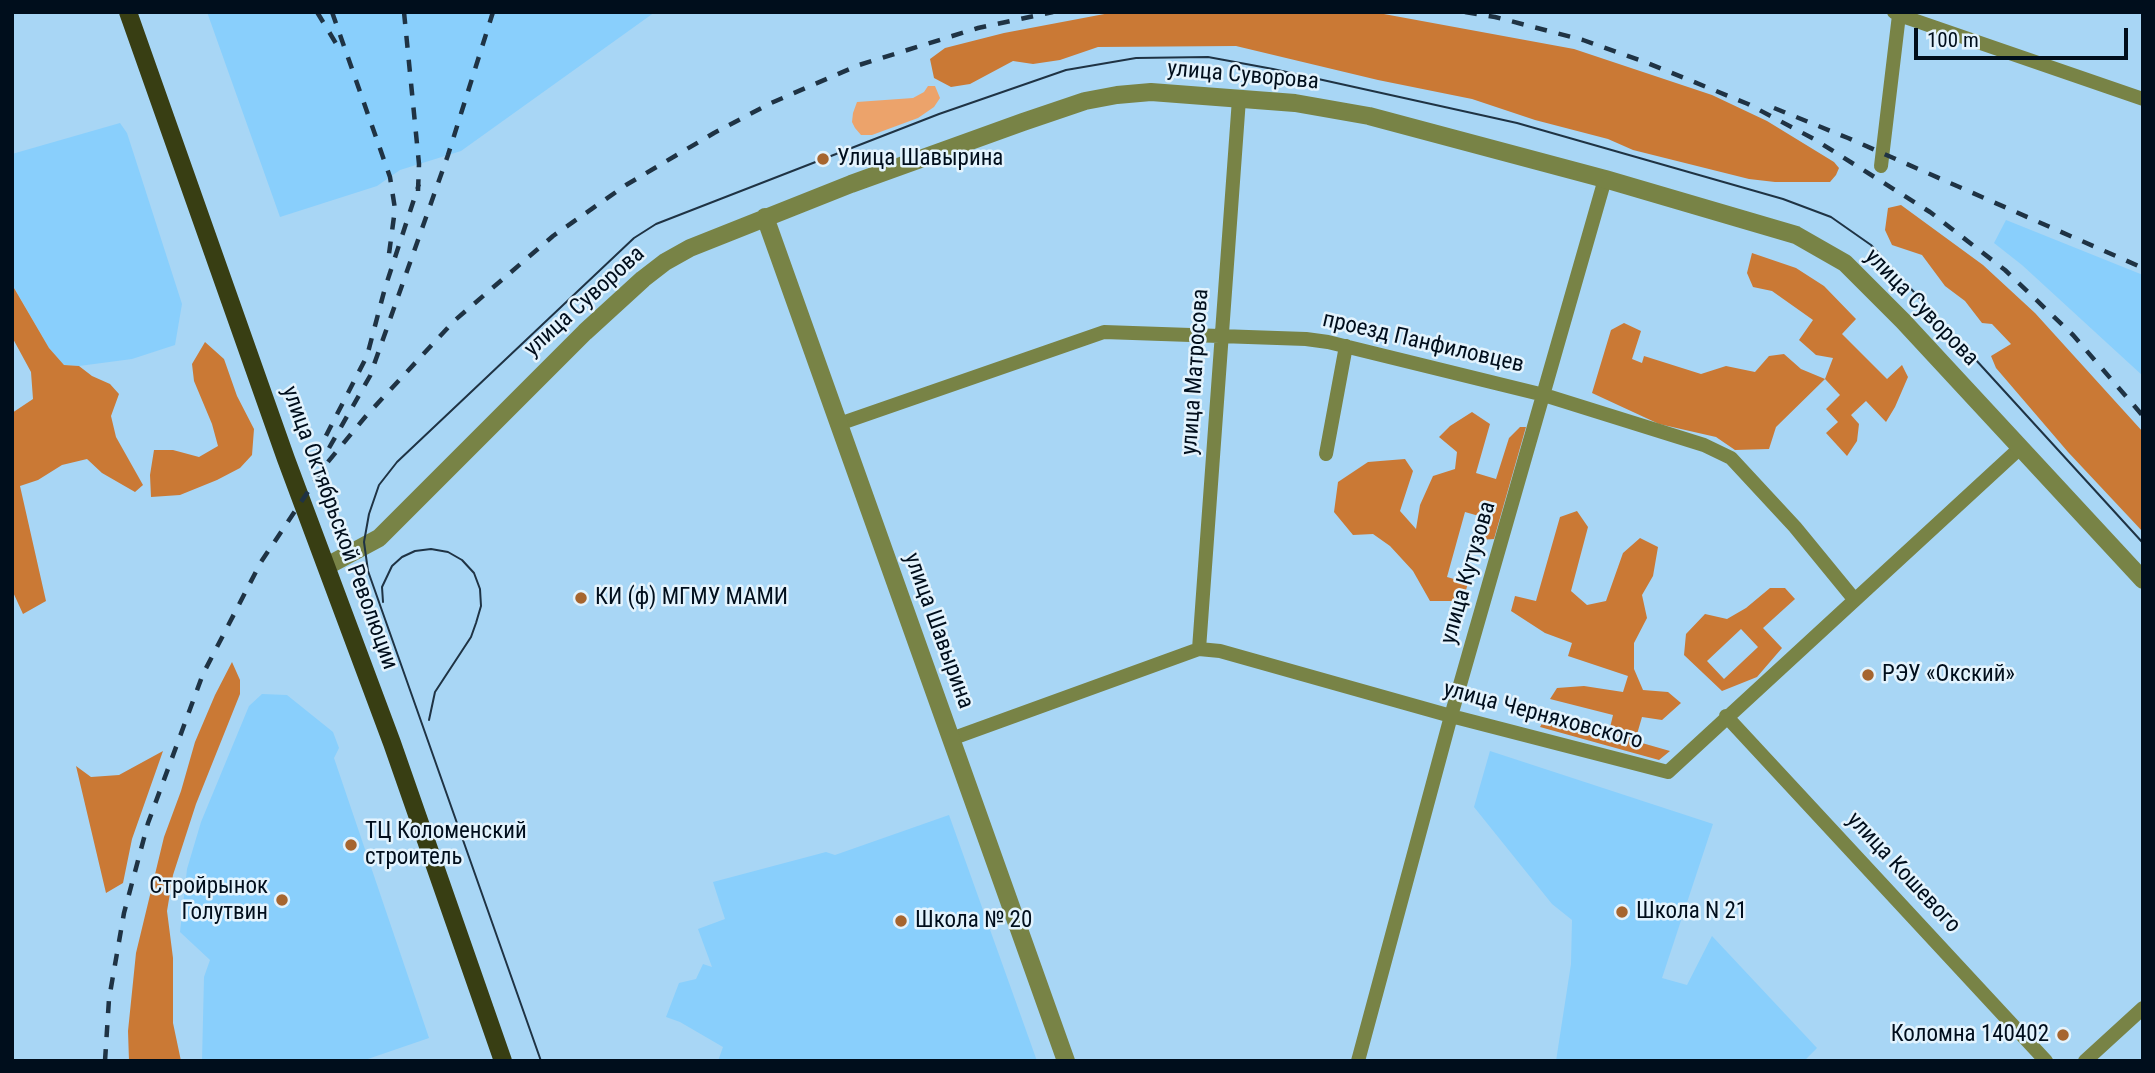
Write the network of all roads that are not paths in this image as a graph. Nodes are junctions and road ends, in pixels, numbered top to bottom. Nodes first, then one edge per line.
1 (128, 12) edge
2 (1897, 14) edge
3 (1239, 99) junction
4 (2143, 99) edge
5 (1881, 166) dead end
6 (1605, 179) junction
7 (765, 217) junction
8 (1222, 338) junction
9 (1346, 346) junction
10 (1544, 396) junction
11 (839, 424) junction
12 (2020, 448) junction
13 (1326, 454) dead end
14 (327, 566) junction
15 (2143, 580) edge
16 (1854, 599) junction
17 (1199, 649) junction
18 (1451, 716) junction
19 (1726, 716) junction
20 (951, 739) junction
21 (2143, 1008) edge
22 (503, 1061) edge
23 (1066, 1061) edge
24 (1358, 1061) edge
25 (2046, 1061) edge
26 (2085, 1061) edge

1 - 14 main road, улица Октябрьской Революции
2 - 4 street
2 - 5 street
3 - 6 street, улица Суворова
3 - 7 street, улица Суворова
3 - 8 street, улица Матросова
6 - 10 street, улица Кутузова
6 - 12 street, улица Суворова
7 - 11 street, улица Шавырина
7 - 14 street, улица Суворова
8 - 9 street, проезд Панфиловцев
8 - 11 street, проезд Панфиловцев
8 - 17 street, улица Матросова
9 - 10 street, проезд Панфиловцев
9 - 13 street
10 - 16 street, проезд Панфиловцев
10 - 18 street, улица Кутузова
11 - 20 street, улица Шавырина
12 - 15 street, улица Суворова
12 - 16 street, улица Черняховского
14 - 22 main road, улица Октябрьской Революции
16 - 19 street, улица Черняховского
17 - 18 street, улица Черняховского
17 - 20 street, улица Черняховского
18 - 19 street, улица Черняховского
18 - 24 street, улица Кутузова
19 - 25 street, улица Кошевого
20 - 23 street, улица Шавырина
21 - 26 street

